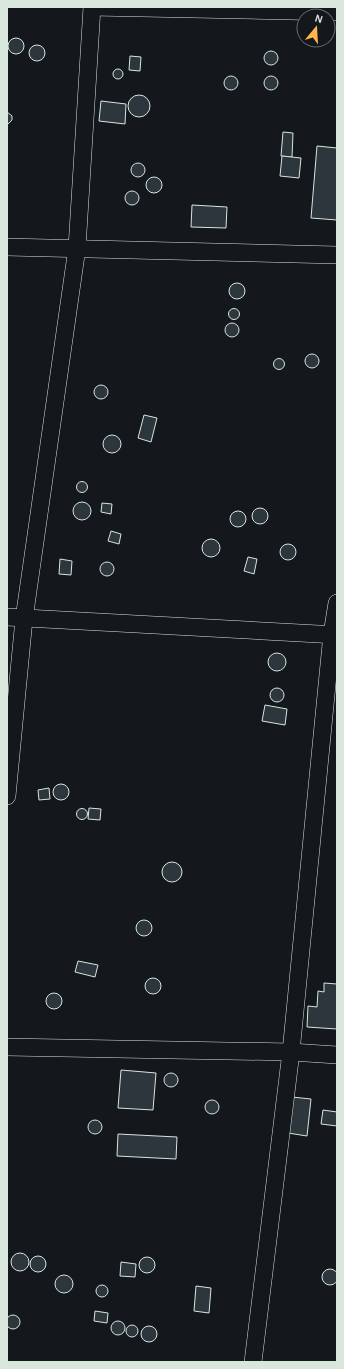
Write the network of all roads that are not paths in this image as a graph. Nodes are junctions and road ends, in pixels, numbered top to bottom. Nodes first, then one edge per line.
1 (92, 7) edge
2 (337, 12) edge
3 (7, 247) edge
4 (77, 248) junction
5 (337, 255) edge
6 (337, 603) edge
7 (7, 617) edge
8 (24, 619) junction
9 (334, 635) edge
10 (7, 796) edge
11 (7, 1047) edge
12 (292, 1052) junction
13 (337, 1055) edge
14 (252, 1362) edge

1 - 2 street
1 - 4 street
3 - 4 street
4 - 5 street
4 - 8 street
6 - 9 street
7 - 8 street
8 - 9 street
8 - 10 street
9 - 12 street
11 - 12 street
12 - 13 street
12 - 14 street

